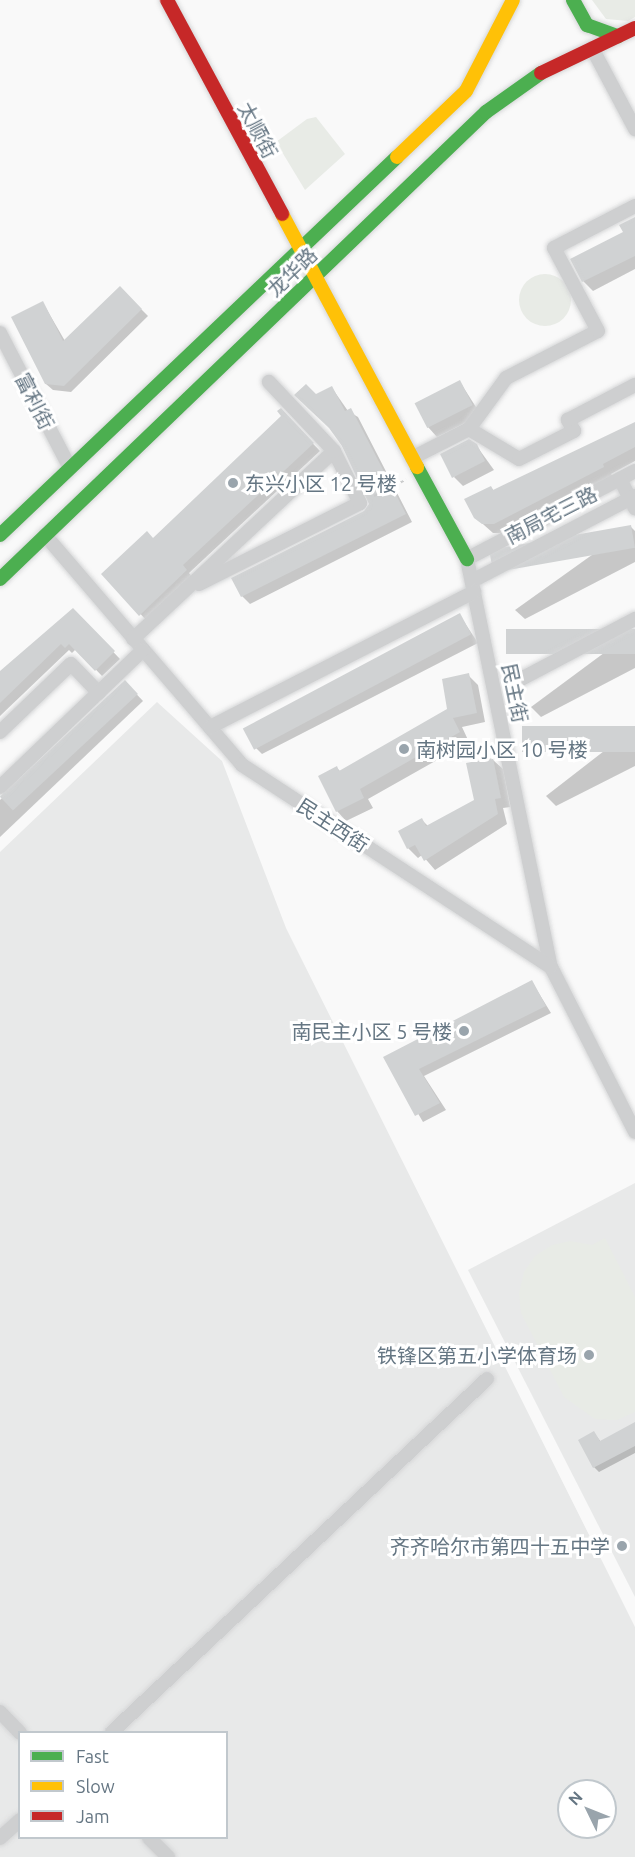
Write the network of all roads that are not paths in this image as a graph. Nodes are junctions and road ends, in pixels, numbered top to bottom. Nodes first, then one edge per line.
1 (167, 0) edge
2 (513, 0) edge
3 (573, 0) edge
4 (635, 27) edge
5 (618, 36) junction
6 (592, 48) junction
7 (635, 129) edge
8 (635, 206) edge
9 (299, 250) junction
10 (314, 278) junction
11 (0, 333) edge
12 (269, 382) dead end
13 (635, 385) edge
14 (469, 429) junction
15 (334, 452) junction
16 (412, 458) junction
17 (70, 468) junction
18 (635, 471) edge
19 (620, 479) junction
20 (633, 501) edge
21 (0, 535) edge
22 (45, 536) junction
23 (467, 559) junction
24 (0, 579) edge
25 (473, 587) junction
26 (185, 591) junction
27 (635, 619) edge
28 (133, 639) junction
29 (143, 650) junction
30 (521, 679) dead end
31 (99, 693) junction
32 (210, 728) junction
33 (0, 732) edge
34 (0, 787) edge
35 (551, 967) junction
36 (635, 1132) edge
37 (487, 1379) dead end
38 (0, 1712) edge
39 (18, 1731) edge
40 (113, 1731) edge
41 (18, 1822) edge
42 (0, 1838) edge
43 (150, 1839) edge
44 (168, 1857) edge

1 - 9 main road, 太顺街
2 - 9 main road, 龙华路
3 - 5 main road
4 - 5 main road, 龙华路
5 - 6 main road, 龙华路
6 - 7 street
6 - 10 main road, 龙华路
8 - 14 street
9 - 10 main road, 太顺街
9 - 17 main road, 龙华路
10 - 16 main road, 民主街
10 - 22 main road, 龙华路
11 - 17 street, 富利街
12 - 15 street
13 - 14 street
14 - 16 street
15 - 26 street
15 - 26 street
16 - 23 main road, 民主街
17 - 21 main road, 龙华路
18 - 19 street, 南局宅三路
19 - 20 street
19 - 23 street, 南局宅三路
20 - 25 street, 南局宅三路
22 - 24 main road, 龙华路
22 - 28 street, 民主西街
23 - 25 street, 民主街
25 - 32 street, 南局宅三路
25 - 35 street, 民主街
26 - 28 street
27 - 30 street
28 - 29 street, 民主西街
29 - 31 street
29 - 32 street, 民主西街
31 - 33 street
31 - 34 street
32 - 35 street, 民主西街
35 - 36 street, 民主街
37 - 40 street
38 - 39 street
41 - 42 street
43 - 44 street

